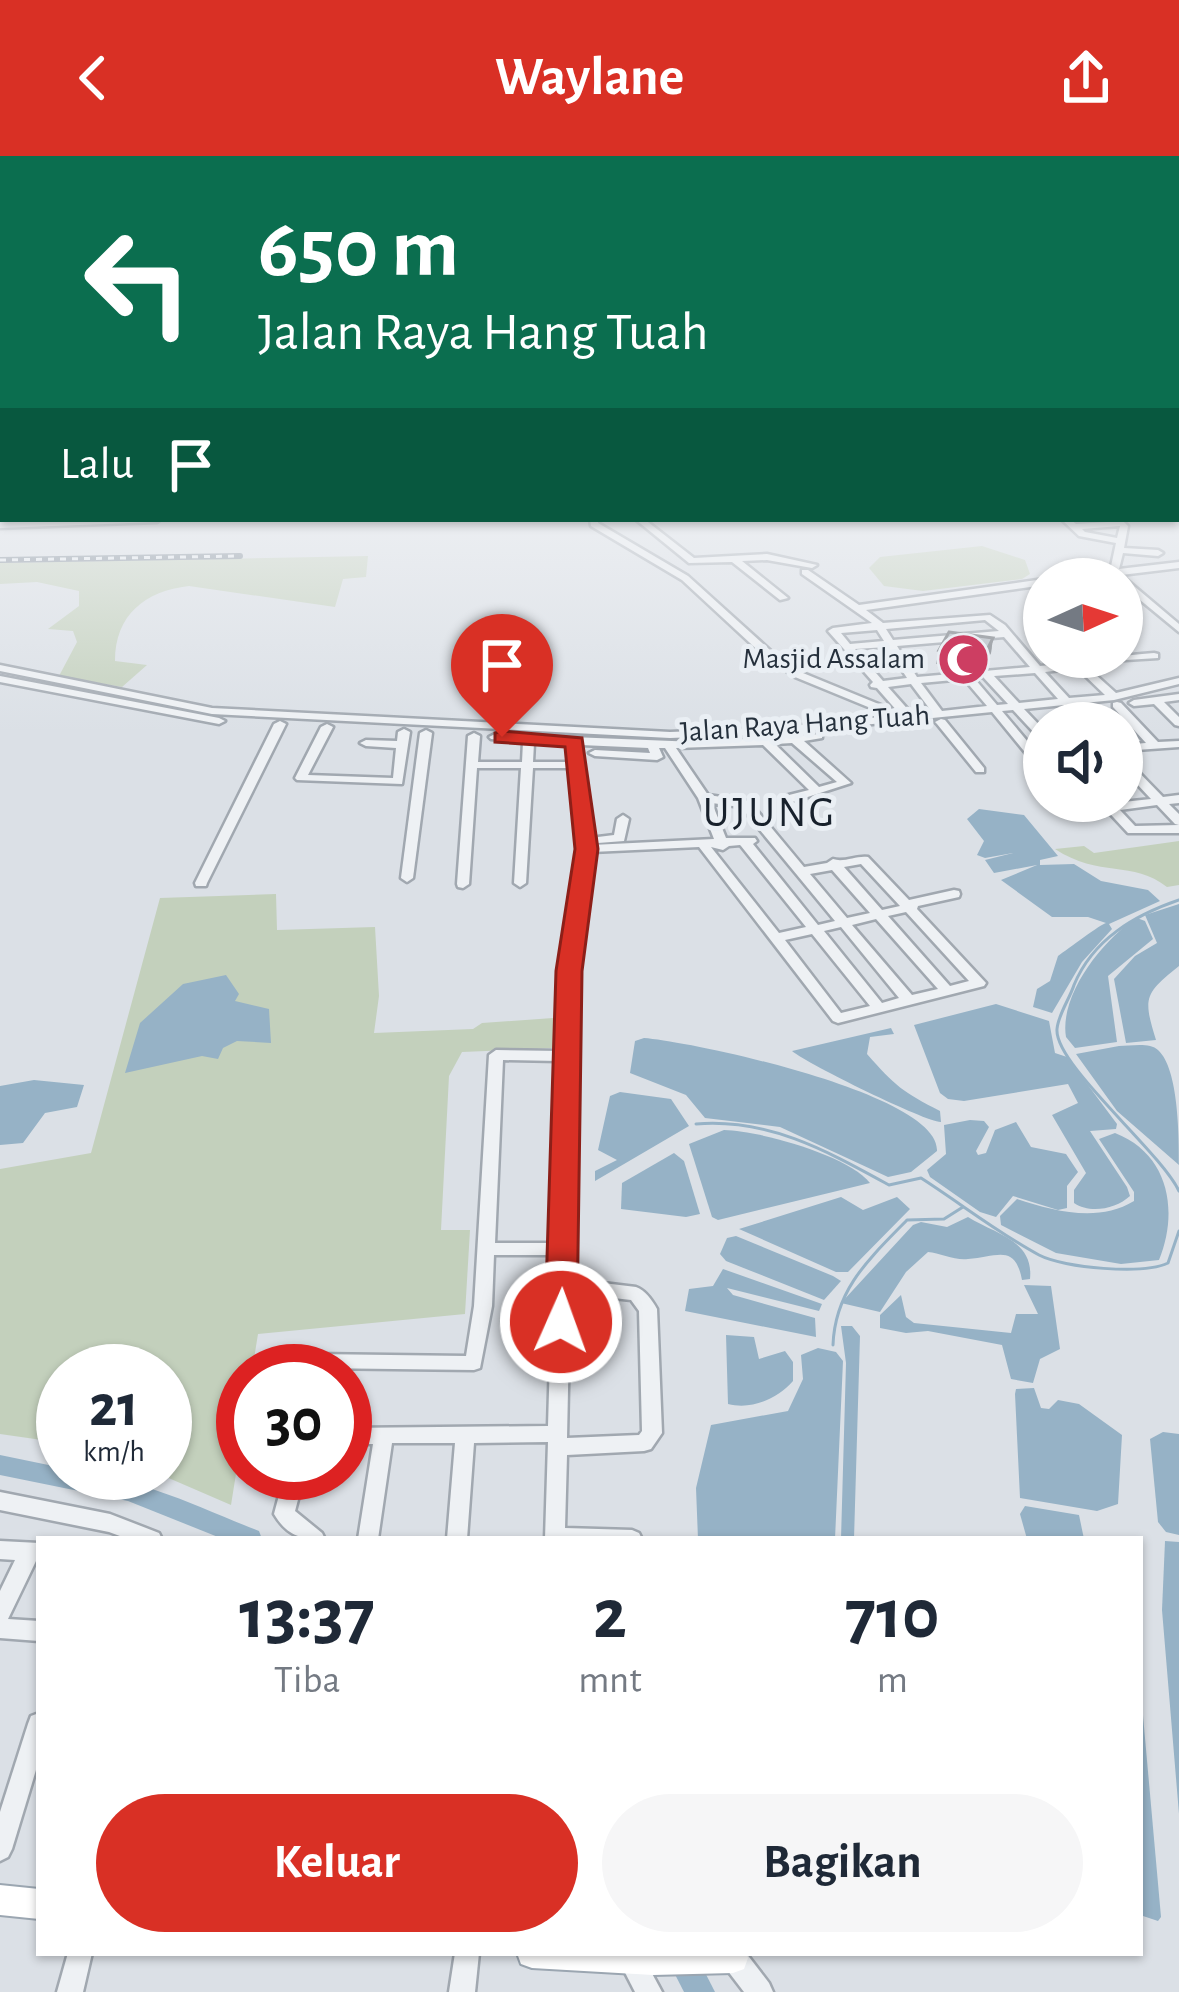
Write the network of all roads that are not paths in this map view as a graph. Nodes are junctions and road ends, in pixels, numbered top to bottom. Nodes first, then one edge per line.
1 (656, 561) edge
2 (736, 561) edge
3 (778, 561) edge
4 (1179, 565) edge
5 (1143, 572) edge
6 (1023, 585) edge
7 (783, 598) dead end
8 (928, 598) junction
9 (1143, 598) edge
10 (1179, 606) edge
11 (858, 608) junction
12 (1155, 608) junction
13 (945, 611) dead end
14 (876, 626) junction
15 (1179, 629) edge
16 (1005, 634) junction
17 (890, 644) junction
18 (846, 647) junction
19 (1023, 656) edge
20 (1154, 656) dead end
21 (1143, 657) edge
22 (0, 668) edge
23 (1023, 670) edge
24 (986, 674) junction
25 (967, 676) junction
26 (1043, 678) edge
27 (1092, 678) edge
28 (0, 679) edge
29 (914, 680) junction
30 (1179, 681) edge
31 (875, 685) junction
32 (1179, 697) edge
33 (1116, 701) junction
34 (1157, 701) junction
35 (1067, 702) edge
36 (1107, 702) edge
37 (1023, 710) edge
38 (1016, 711) junction
39 (993, 713) junction
40 (907, 717) junction
41 (940, 718) junction
42 (1023, 718) edge
43 (1179, 723) edge
44 (280, 724) junction
45 (327, 727) junction
46 (426, 733) junction
47 (474, 736) junction
48 (403, 738) junction
49 (530, 739) junction
50 (795, 739) junction
51 (575, 742) junction
52 (766, 742) junction
53 (366, 743) dead end
54 (1179, 743) edge
55 (669, 746) junction
56 (1023, 746) edge
57 (1155, 746) junction
58 (1143, 747) edge
59 (806, 754) junction
60 (784, 758) junction
61 (577, 765) junction
62 (471, 766) junction
63 (528, 766) junction
64 (980, 770) dead end
65 (1143, 783) edge
66 (817, 791) junction
67 (704, 798) junction
68 (789, 799) dead end
69 (1179, 799) edge
70 (1159, 801) junction
71 (1143, 802) edge
72 (742, 818) dead end
73 (623, 819) dead end
74 (1125, 822) edge
75 (1179, 825) edge
76 (758, 840) junction
77 (586, 845) junction
78 (723, 846) junction
79 (705, 847) junction
80 (833, 863) junction
81 (803, 871) junction
82 (407, 878) dead end
83 (520, 883) dead end
84 (201, 884) dead end
85 (463, 884) dead end
86 (954, 894) dead end
87 (910, 906) junction
88 (879, 915) junction
89 (846, 922) junction
90 (812, 929) junction
91 (777, 938) junction
92 (947, 991) junction
93 (908, 1000) junction
94 (879, 1008) junction
95 (567, 1056) junction
96 (485, 1250) junction
97 (563, 1250) junction
98 (562, 1285) junction
99 (372, 1362) edge
100 (465, 1435) junction
101 (372, 1436) edge
102 (384, 1436) junction
103 (557, 1440) junction
104 (288, 1500) edge
105 (0, 1501) edge
106 (145, 1536) edge
107 (311, 1536) edge
108 (368, 1536) edge
109 (457, 1536) edge
110 (555, 1536) edge
111 (0, 1550) edge
112 (34, 1552) edge
113 (0, 1613) edge
114 (0, 1628) edge
115 (36, 1631) edge
116 (36, 1734) edge
117 (0, 1849) edge
118 (0, 1900) edge
119 (36, 1904) edge
120 (79, 1956) edge
121 (467, 1956) edge
122 (720, 1956) edge
123 (638, 1957) edge
124 (70, 1992) edge
125 (462, 1992) edge
126 (649, 1992) edge
127 (760, 1992) edge

1 - 40 street
2 - 7 street
3 - 11 street
4 - 5 street
6 - 8 street
8 - 11 street
8 - 13 street
9 - 12 street
10 - 12 street
11 - 14 street
12 - 15 street
14 - 16 street
14 - 17 street
14 - 18 street
16 - 17 street
16 - 19 street
17 - 18 street
17 - 29 street
18 - 31 street
20 - 21 street
22 - 40 street, Jalan Raya Hang Tuah
23 - 24 street
24 - 25 street
24 - 38 street
25 - 29 street
25 - 39 street
26 - 35 street
27 - 33 street
28 - 44 street
29 - 31 street
29 - 41 street
30 - 33 street, Jalan Raya Hang Tuah
31 - 40 street
32 - 34 street, Jalan Raya Hang Tuah
33 - 34 street, Jalan Raya Hang Tuah
33 - 36 street, Jalan Raya Hang Tuah
33 - 57 street
34 - 43 street
37 - 38 street, Jalan Raya Hang Tuah
38 - 39 street, Jalan Raya Hang Tuah
38 - 42 street
39 - 41 street, Jalan Raya Hang Tuah
39 - 56 street
40 - 41 street, Jalan Raya Hang Tuah
41 - 50 street, Jalan Raya Hang Tuah
41 - 64 street
44 - 45 street
44 - 84 street
45 - 48 street
45 - 48 street
46 - 47 street
46 - 48 street
46 - 82 street
47 - 49 street
47 - 62 street
48 - 53 street
49 - 51 street
49 - 63 street
50 - 52 street, Jalan Raya Hang Tuah
50 - 59 street
51 - 55 street, Jalan Raya Hang Tuah
51 - 61 street
52 - 55 street, Jalan Raya Hang Tuah
52 - 60 street
54 - 57 street
55 - 67 street
57 - 58 street
59 - 60 street
59 - 66 street
60 - 66 street
61 - 63 street
61 - 77 street
62 - 63 street
62 - 85 street
63 - 83 street
65 - 70 street
66 - 68 street
67 - 76 street
67 - 78 street
69 - 70 street
70 - 71 street
70 - 75 street
72 - 76 street
73 - 77 street
74 - 75 street
76 - 78 street
76 - 81 street
76 - 90 street
77 - 79 street
77 - 95 street
78 - 79 street
79 - 91 street
80 - 81 street
80 - 87 street
80 - 88 street
81 - 89 street
86 - 87 street
87 - 88 street
87 - 92 street
88 - 89 street
88 - 92 street
89 - 90 street
89 - 93 street
90 - 91 street
90 - 94 street
91 - 94 street
92 - 93 street
93 - 94 street
95 - 96 street
95 - 97 street
96 - 97 street
96 - 99 street
97 - 98 street
98 - 103 street
98 - 103 street
100 - 102 street
100 - 103 street
100 - 109 street
101 - 102 street
102 - 108 street
103 - 110 street
104 - 107 street
105 - 106 street
111 - 112 street
112 - 113 street
114 - 115 street
116 - 117 street
118 - 119 main road
120 - 124 street
121 - 125 street
122 - 123 main road
122 - 127 street
123 - 126 street

